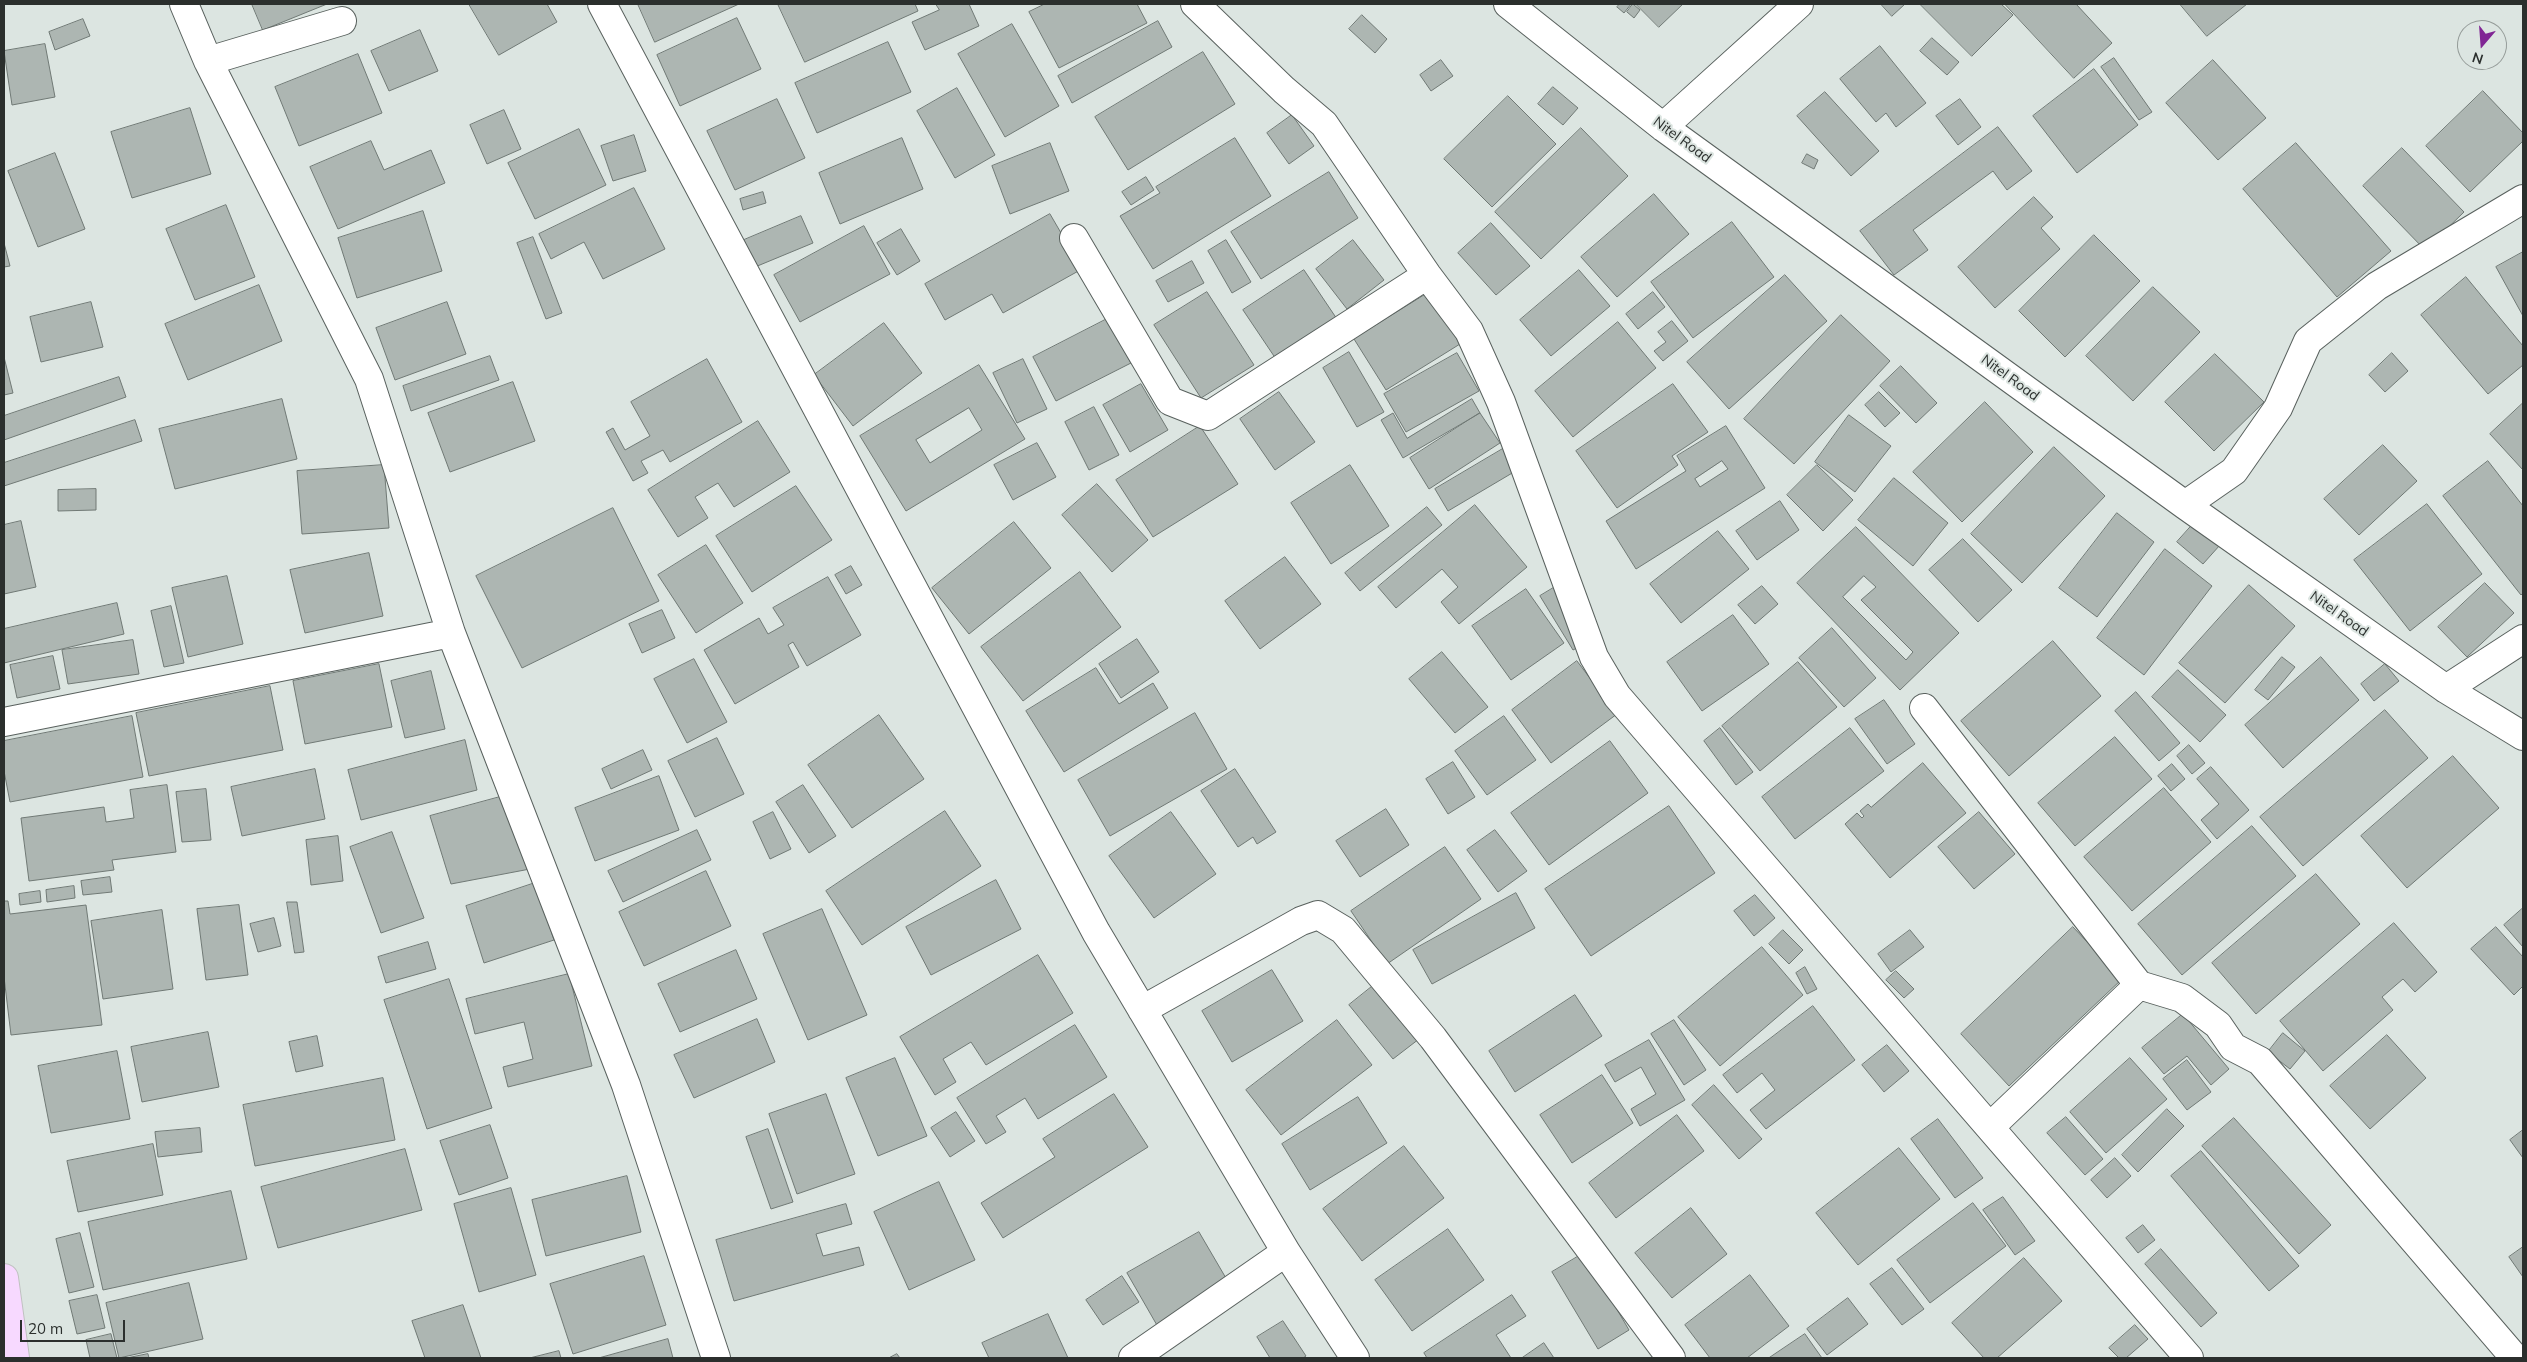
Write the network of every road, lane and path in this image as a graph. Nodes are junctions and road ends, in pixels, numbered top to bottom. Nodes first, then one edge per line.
1 (184, 4) edge
2 (602, 4) edge
3 (1195, 4) edge
4 (1508, 4) edge
5 (1799, 4) edge
6 (342, 21) dead end
7 (208, 62) junction
8 (1663, 127) junction
9 (2523, 199) edge
10 (1074, 238) dead end
11 (1427, 275) junction
12 (2185, 505) junction
13 (451, 634) junction
14 (2523, 639) edge
15 (2446, 689) junction
16 (1924, 708) dead end
17 (4, 722) edge
18 (2523, 736) edge
19 (2139, 985) junction
20 (1142, 1010) junction
21 (1990, 1127) junction
22 (1286, 1252) junction
23 (4, 1278) edge
24 (15, 1358) edge
25 (716, 1358) edge
26 (1133, 1358) edge
27 (1355, 1358) edge
28 (1671, 1358) edge
29 (2189, 1358) edge
30 (2515, 1358) edge

1 - 7 street
2 - 20 street
3 - 11 street
4 - 8 street, Nitel Road
5 - 8 street
6 - 7 street
7 - 13 street
8 - 12 street, Nitel Road
9 - 12 street
10 - 11 street
11 - 21 street
12 - 15 street, Nitel Road
13 - 17 street
13 - 25 street
14 - 15 street
15 - 18 street, Nitel Road
16 - 19 street
19 - 21 street
19 - 30 street
20 - 22 street
20 - 28 street
21 - 29 street
22 - 26 street
22 - 27 street
23 - 24 main road

